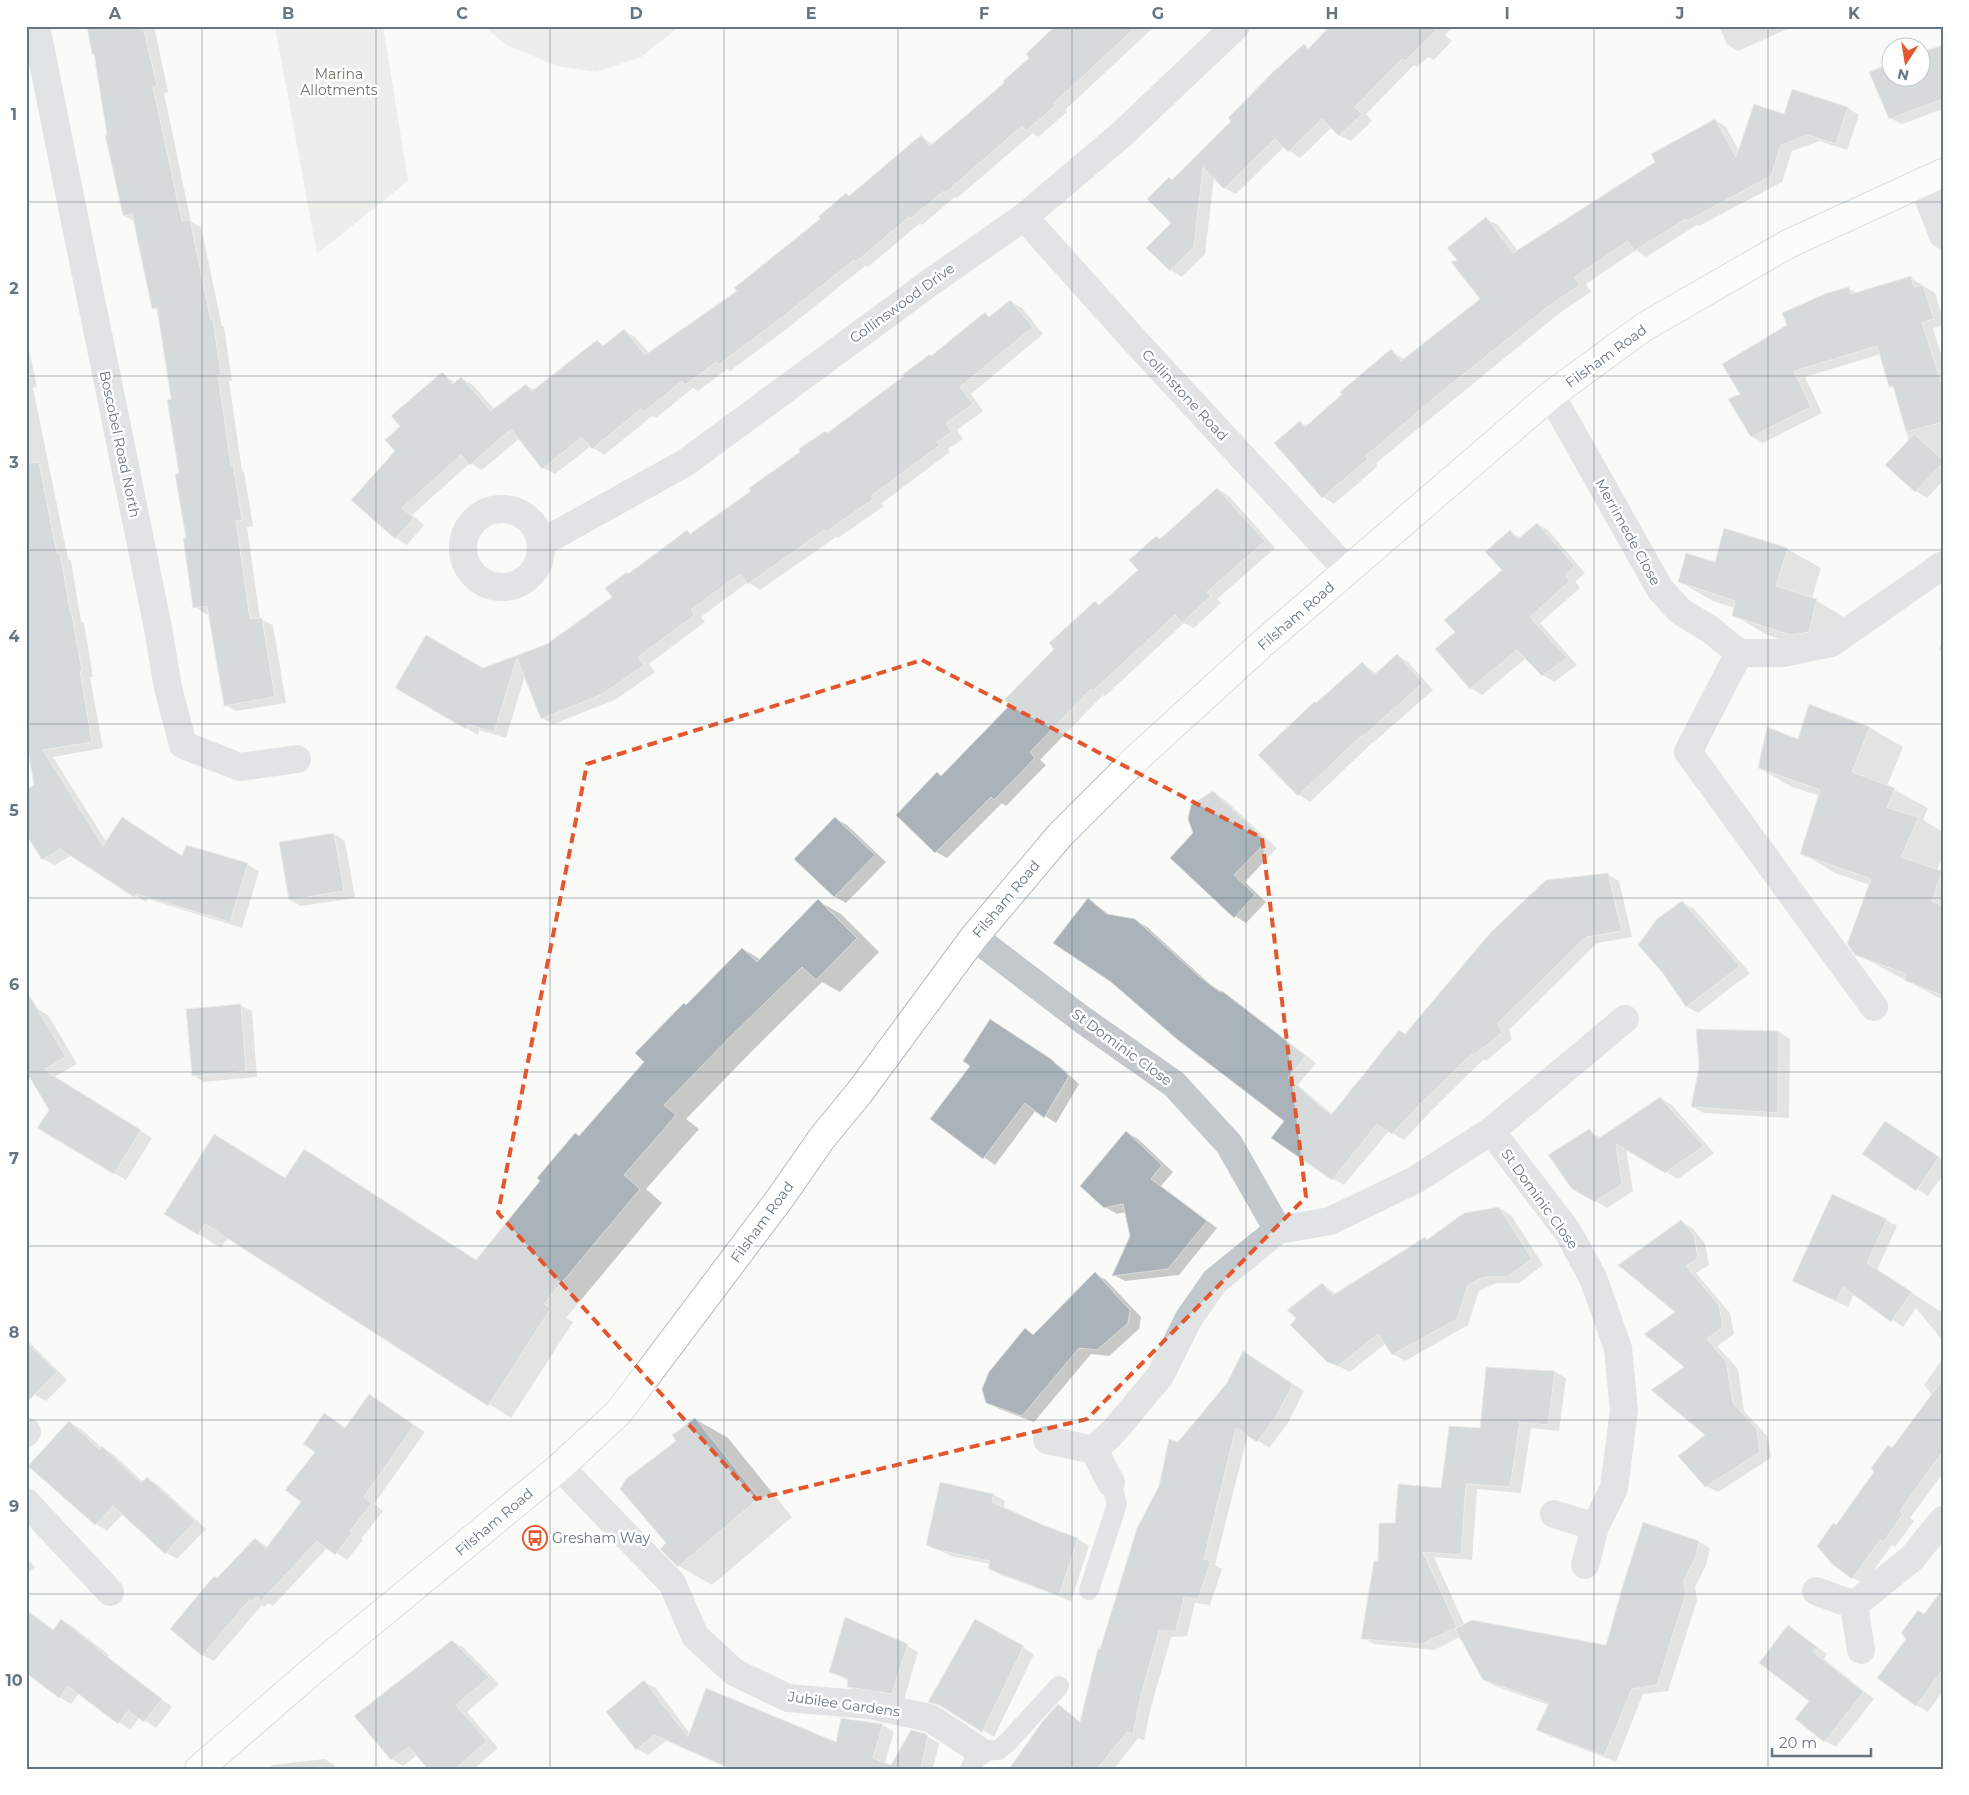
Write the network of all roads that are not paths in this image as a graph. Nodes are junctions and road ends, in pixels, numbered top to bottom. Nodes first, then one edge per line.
1 (36, 26) edge
2 (1236, 26) edge
3 (1933, 177) edge
4 (1024, 217) junction
5 (1943, 235) edge
6 (1552, 396) junction
7 (541, 543) dead end
8 (1943, 565) edge
9 (1348, 571) junction
10 (1739, 653) junction
11 (297, 759) dead end
12 (974, 937) junction
13 (1874, 1006) dead end
14 (1625, 1018) dead end
15 (1491, 1131) junction
16 (1278, 1230) junction
17 (1046, 1440) dead end
18 (1094, 1450) junction
19 (560, 1467) junction
20 (1111, 1483) joint
21 (26, 1502) edge
22 (1554, 1514) dead end
23 (1943, 1520) edge
24 (1595, 1527) junction
25 (1585, 1566) dead end
26 (1089, 1590) dead end
27 (1816, 1591) dead end
28 (110, 1592) dead end
29 (1854, 1605) junction
30 (1861, 1650) dead end
31 (1059, 1686) dead end
32 (975, 1760) edge
33 (199, 1769) edge

1 - 11 street, Boscobel Road North
2 - 4 street, Collinswood Drive
3 - 5 street
3 - 6 street, Filsham Road
4 - 7 street, Collinswood Drive
4 - 9 street, Collinstone Road
6 - 9 street, Filsham Road
6 - 10 street, Merrimede Close
8 - 10 street
9 - 12 street, Filsham Road
10 - 13 street
12 - 16 street, St Dominic Close
12 - 19 street, Filsham Road
14 - 15 street
15 - 16 street
15 - 24 street, St Dominic Close
16 - 18 street
17 - 18 street
18 - 20 street
19 - 32 street, Jubilee Gardens
19 - 33 street, Filsham Road
20 - 26 lane
21 - 28 street
22 - 24 street
23 - 29 street
24 - 25 street, St Dominic Close
27 - 29 street
29 - 30 street
31 - 32 lane

